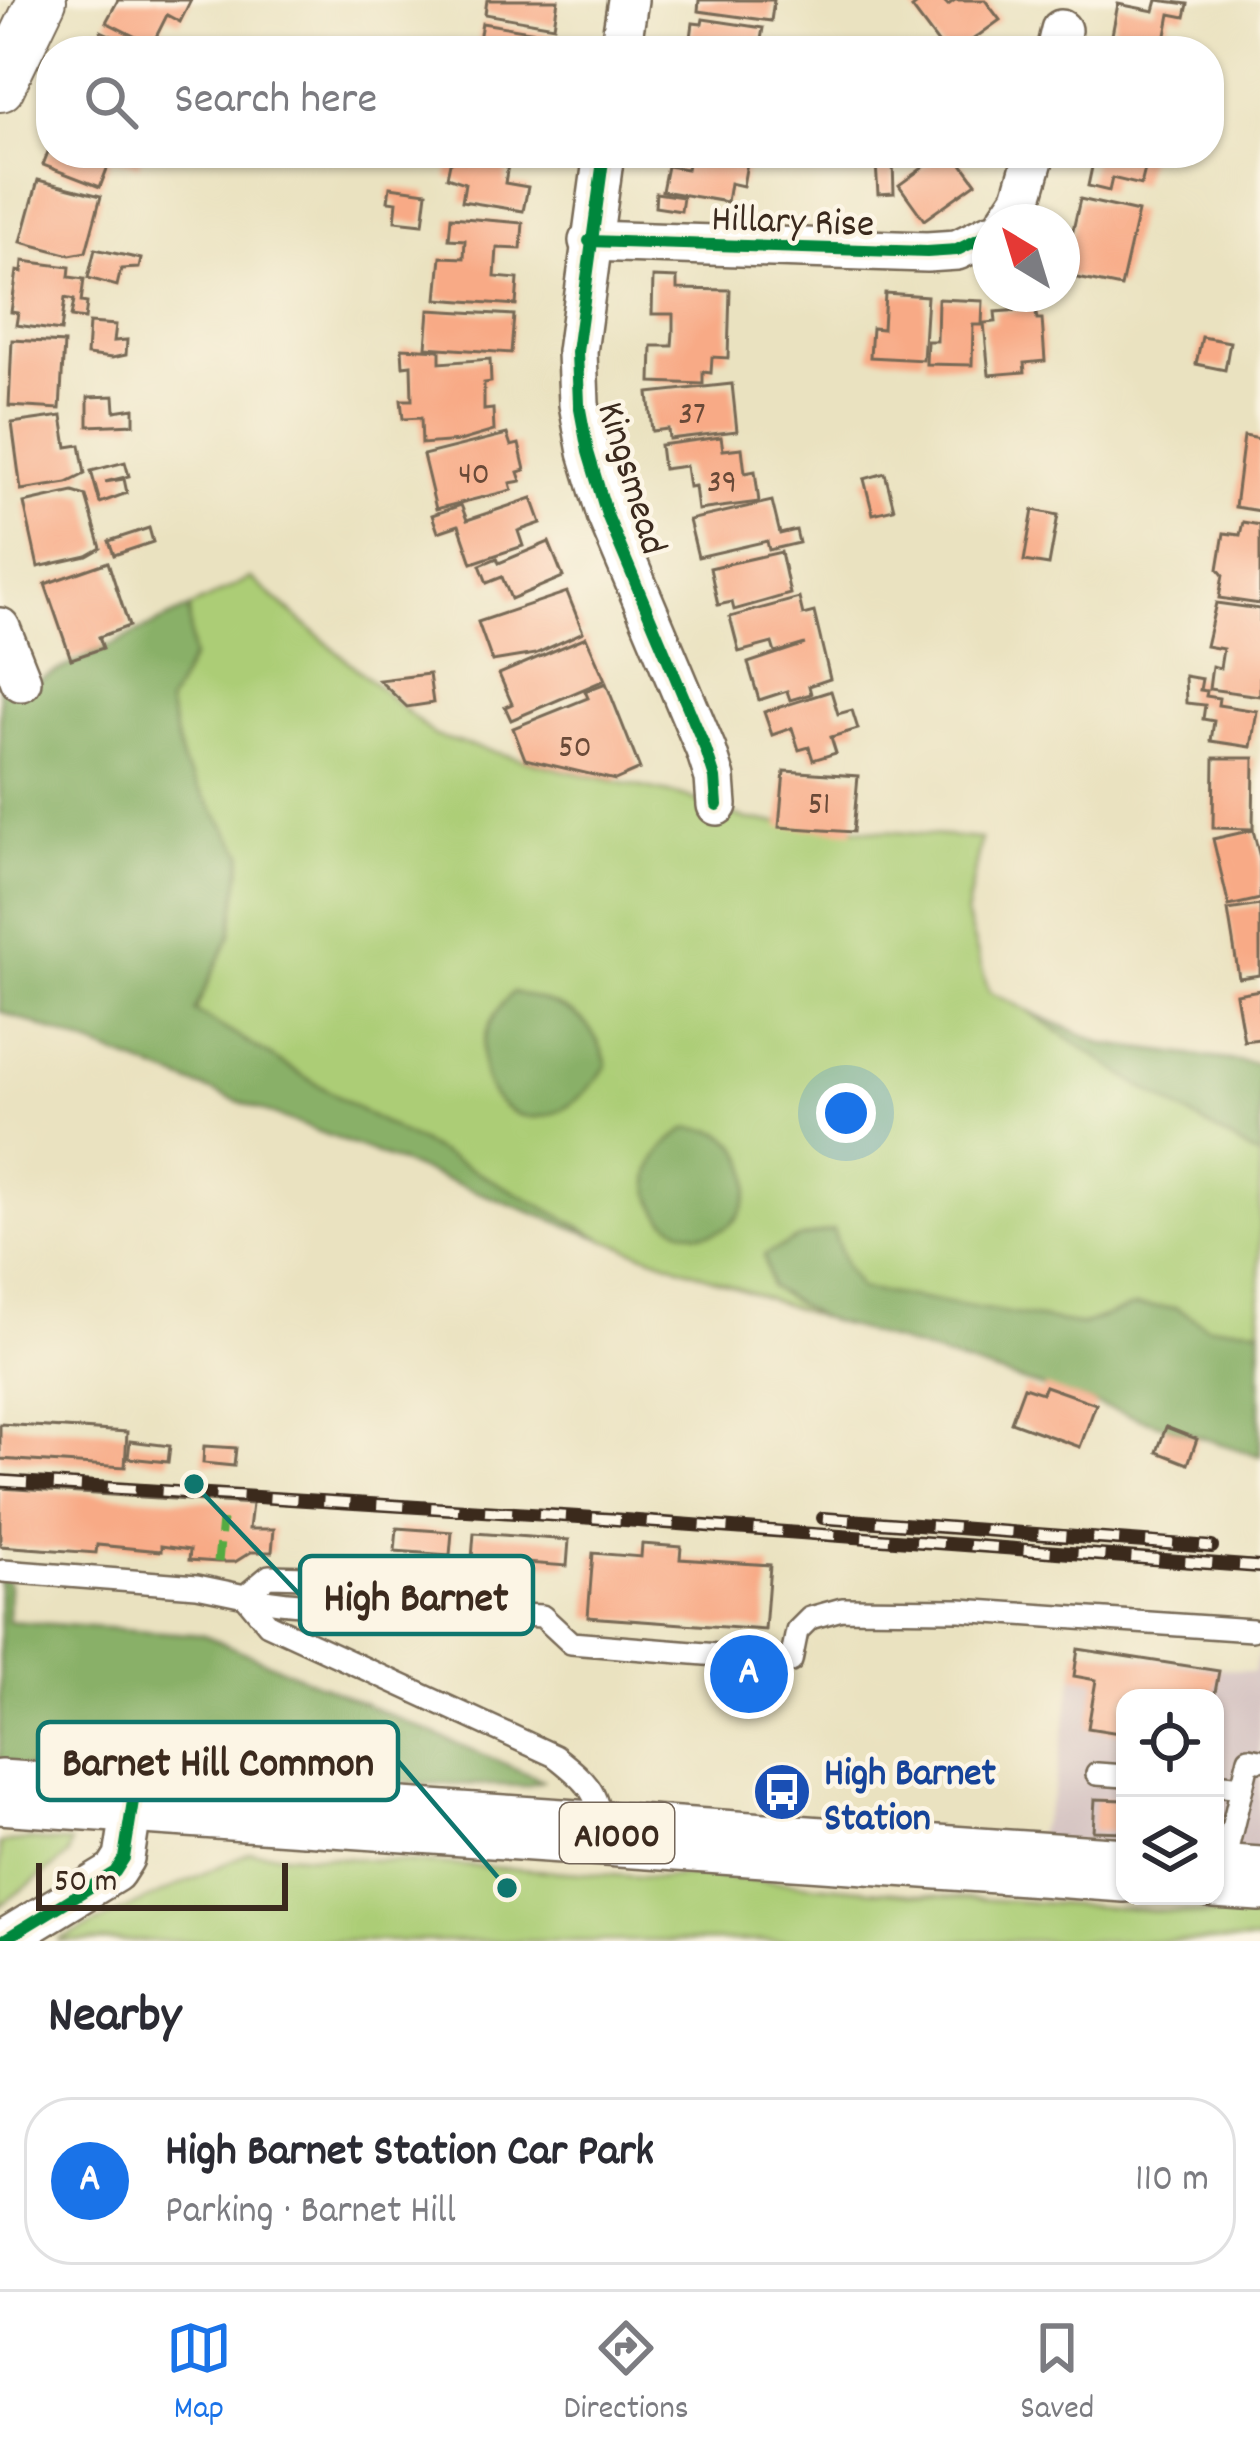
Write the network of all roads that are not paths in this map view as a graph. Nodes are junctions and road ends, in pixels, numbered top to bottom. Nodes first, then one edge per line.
1 (42, 0) edge
2 (628, 0) edge
3 (622, 36) edge
4 (0, 87) edge
5 (601, 168) edge
6 (1031, 168) edge
7 (1018, 204) edge
8 (589, 242) junction
9 (972, 242) edge
10 (0, 628) edge
11 (22, 681) dead end
12 (717, 805) dead end
13 (3, 1571) dead end
14 (245, 1596) junction
15 (1252, 1630) dead end
16 (1260, 1759) edge
17 (1097, 1774) dead end
18 (1116, 1775) edge
19 (1224, 1785) edge
20 (1242, 1786) junction
21 (0, 1792) edge
22 (133, 1801) junction
23 (600, 1832) junction
24 (1116, 1869) edge
25 (1232, 1877) edge
26 (2, 1941) edge

1 - 4 street
2 - 3 street
5 - 8 street, Kingsmead
6 - 7 street
8 - 9 street, Hillary Rise
8 - 12 street, Kingsmead
10 - 11 street
13 - 14 lane
14 - 15 lane
14 - 23 lane
16 - 20 lane
17 - 18 lane
19 - 20 lane
20 - 25 lane
21 - 22 main road, A1000
22 - 23 main road, A1000
22 - 26 street
23 - 24 main road, A1000

